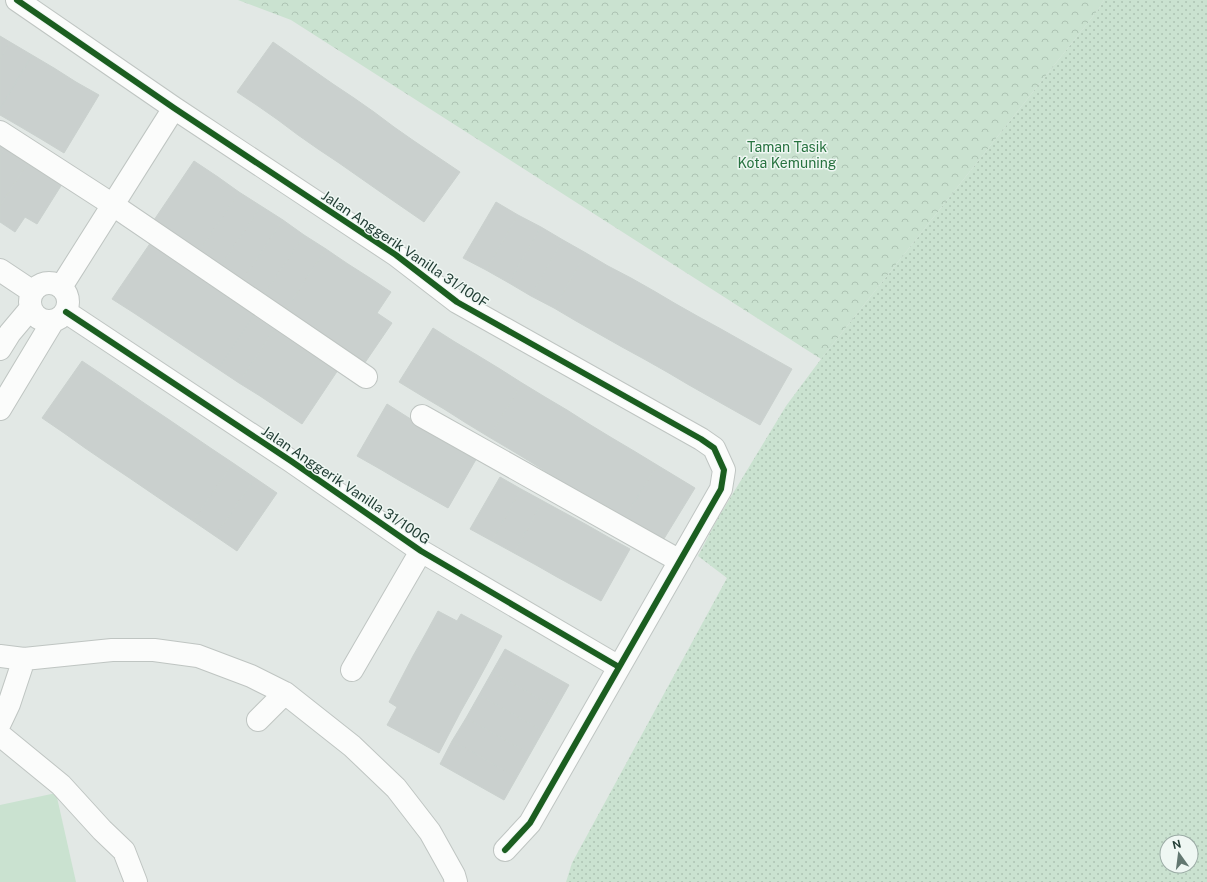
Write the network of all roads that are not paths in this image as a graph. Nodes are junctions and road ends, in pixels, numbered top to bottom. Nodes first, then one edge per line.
1 (17, 0) edge
2 (174, 108) junction
3 (0, 132) edge
4 (113, 205) junction
5 (0, 270) edge
6 (61, 287) junction
7 (32, 300) junction
8 (59, 316) junction
9 (0, 349) edge
10 (366, 377) dead end
11 (0, 408) edge
12 (422, 416) dead end
13 (421, 551) junction
14 (680, 562) junction
15 (0, 656) edge
16 (24, 659) junction
17 (619, 667) junction
18 (352, 670) dead end
19 (285, 693) junction
20 (258, 720) dead end
21 (0, 723) edge
22 (0, 735) edge
23 (505, 850) dead end
24 (136, 882) edge
25 (456, 882) edge

1 - 2 street, Jalan Anggerik Vanilla 31/100F
2 - 4 street
2 - 14 street, Jalan Anggerik Vanilla 31/100F
3 - 4 street
4 - 6 street
4 - 10 street
5 - 7 street
6 - 7 street
6 - 8 street
7 - 8 street
7 - 9 street
8 - 11 street
8 - 13 street, Jalan Anggerik Vanilla 31/100G
12 - 14 street
13 - 17 street, Jalan Anggerik Vanilla 31/100G
13 - 18 street
14 - 17 street
15 - 16 street
16 - 19 street
16 - 21 street
17 - 23 street
19 - 20 street
19 - 25 street
22 - 24 street

